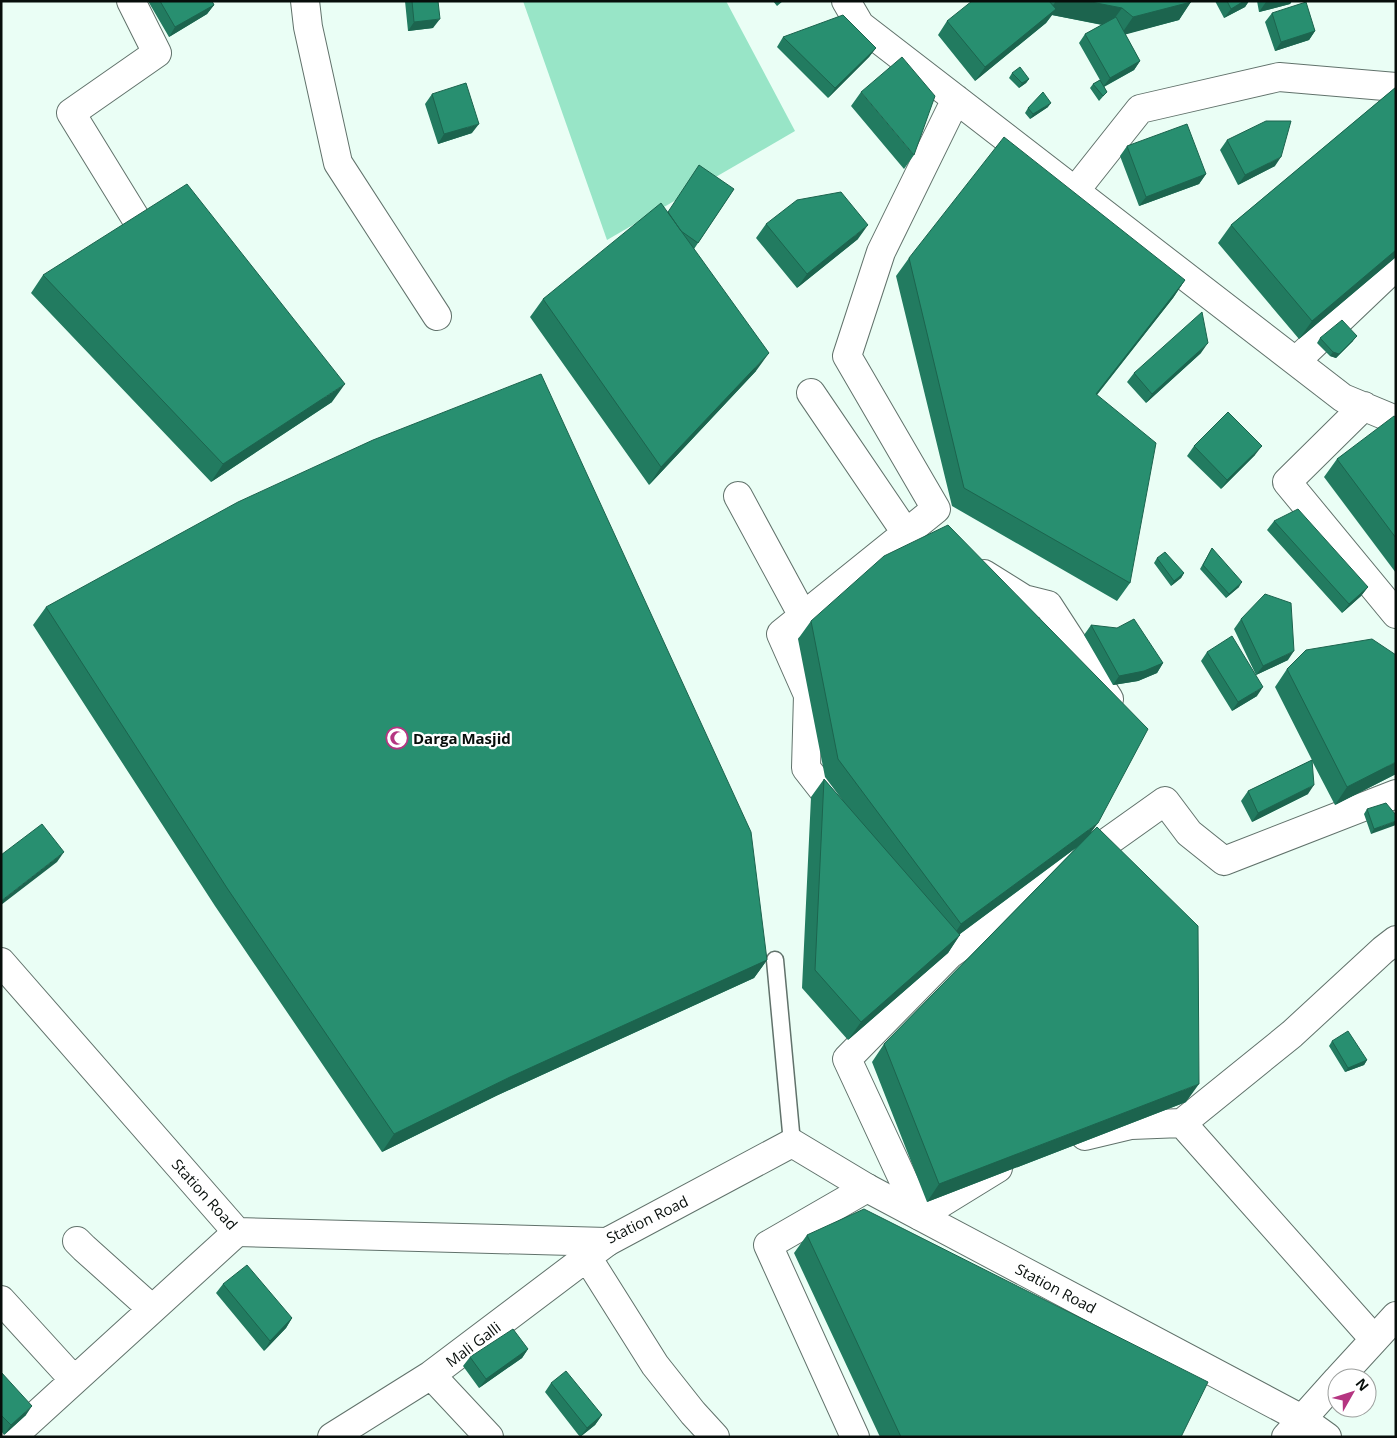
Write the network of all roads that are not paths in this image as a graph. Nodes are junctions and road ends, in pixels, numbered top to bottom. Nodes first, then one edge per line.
1 (131, 1) edge
2 (305, 1) edge
3 (846, 1) edge
4 (1396, 87) edge
5 (956, 99) junction
6 (1075, 191) junction
7 (138, 222) edge
8 (1396, 266) edge
9 (437, 316) dead end
10 (1296, 361) junction
11 (811, 393) dead end
12 (1364, 406) junction
13 (1396, 420) edge
14 (738, 496) dead end
15 (936, 509) junction
16 (951, 532) edge
17 (906, 533) junction
18 (966, 554) edge
19 (1396, 614) edge
20 (803, 616) junction
21 (1111, 703) edge
22 (1396, 794) edge
23 (854, 830) edge
24 (932, 931) edge
25 (1396, 940) edge
26 (950, 954) junction
27 (775, 960) dead end
28 (1, 962) edge
29 (1182, 1123) junction
30 (1059, 1142) edge
31 (792, 1143) junction
32 (1017, 1159) edge
33 (868, 1188) junction
34 (920, 1216) junction
35 (237, 1232) junction
36 (78, 1241) dead end
37 (597, 1250) junction
38 (1, 1300) edge
39 (152, 1309) junction
40 (1396, 1316) edge
41 (1374, 1339) junction
42 (1348, 1368) edge
43 (431, 1376) junction
44 (74, 1380) junction
45 (1327, 1391) edge
46 (1294, 1428) edge
47 (350, 1432) edge
48 (12, 1437) edge
49 (489, 1437) edge
50 (715, 1437) edge
51 (855, 1437) edge
52 (1326, 1437) edge

1 - 7 street
2 - 9 street
3 - 5 street
4 - 6 street
5 - 6 street
5 - 15 street
6 - 10 street
8 - 10 street
10 - 12 street
11 - 17 street
12 - 13 street
12 - 19 street
14 - 20 street
15 - 16 street
15 - 17 street
17 - 20 street
18 - 21 street
20 - 23 street
22 - 26 street
24 - 26 street
25 - 29 street
26 - 34 street
27 - 31 lane
28 - 35 street, Station Road
29 - 30 street
29 - 41 street
31 - 33 street, Station Road
31 - 37 street, Station Road
32 - 34 street
33 - 34 street, Station Road
33 - 51 street
34 - 46 street, Station Road
35 - 37 street, Station Road
35 - 39 street
36 - 39 street
37 - 43 street, Mali Galli
37 - 50 street
38 - 44 street
39 - 44 street
40 - 41 street
41 - 42 street
43 - 47 street, Mali Galli
43 - 49 street
44 - 48 street
45 - 46 street
46 - 52 street, Station Road

